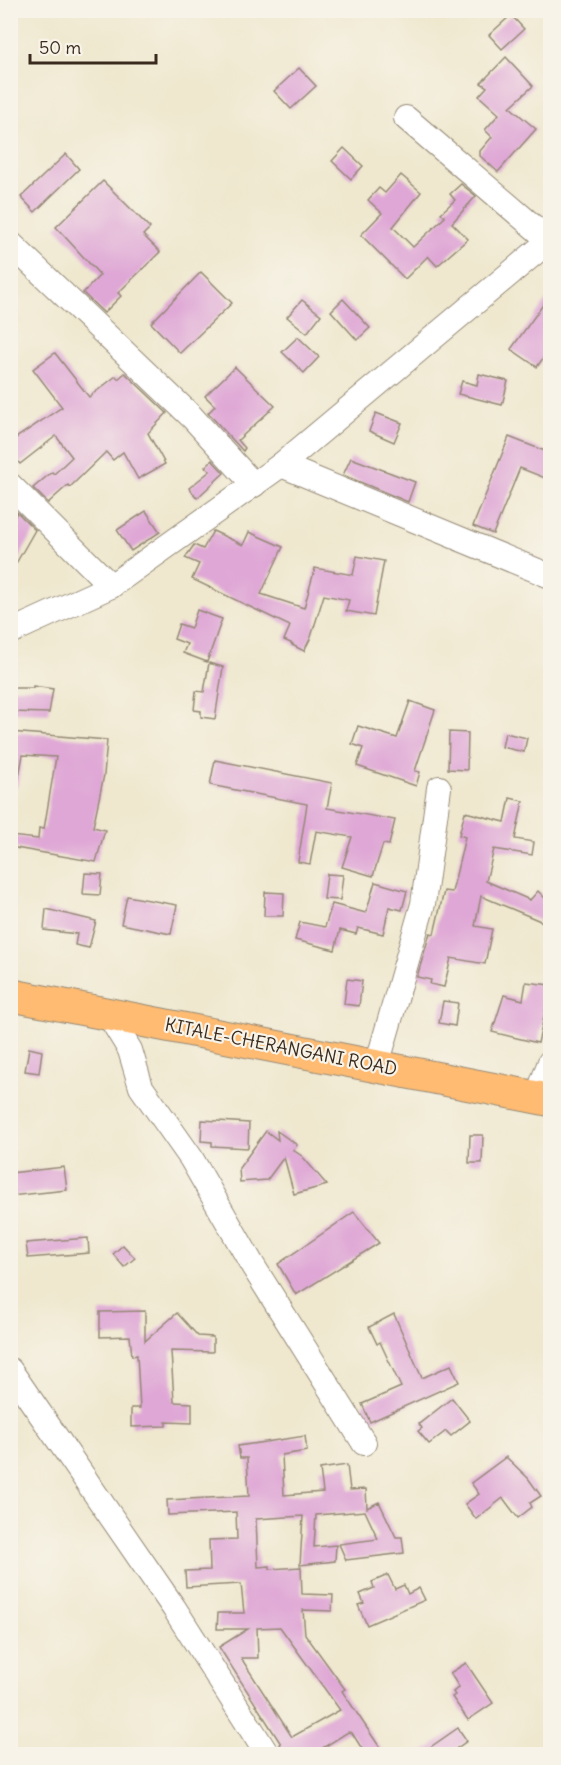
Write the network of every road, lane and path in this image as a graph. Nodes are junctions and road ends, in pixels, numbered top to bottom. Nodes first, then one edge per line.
1 (406, 118) dead end
2 (550, 241) edge
3 (10, 243) edge
4 (540, 263) edge
5 (281, 465) junction
6 (10, 485) edge
7 (254, 485) junction
8 (550, 576) edge
9 (111, 586) junction
10 (10, 632) edge
11 (440, 788) dead end
12 (10, 994) edge
13 (108, 1014) junction
14 (550, 1062) edge
15 (377, 1065) junction
16 (544, 1099) edge
17 (10, 1370) edge
18 (364, 1443) dead end
19 (267, 1755) edge

1 - 2 street
2 - 4 street
3 - 7 street
4 - 5 street
5 - 7 street
5 - 8 street
6 - 9 street
7 - 9 street
9 - 10 street
11 - 15 street
12 - 13 main road, KITALE-CHERANGANI ROAD
13 - 15 main road, KITALE-CHERANGANI ROAD
13 - 18 street
14 - 16 street
15 - 16 main road, KITALE-CHERANGANI ROAD
17 - 19 street

